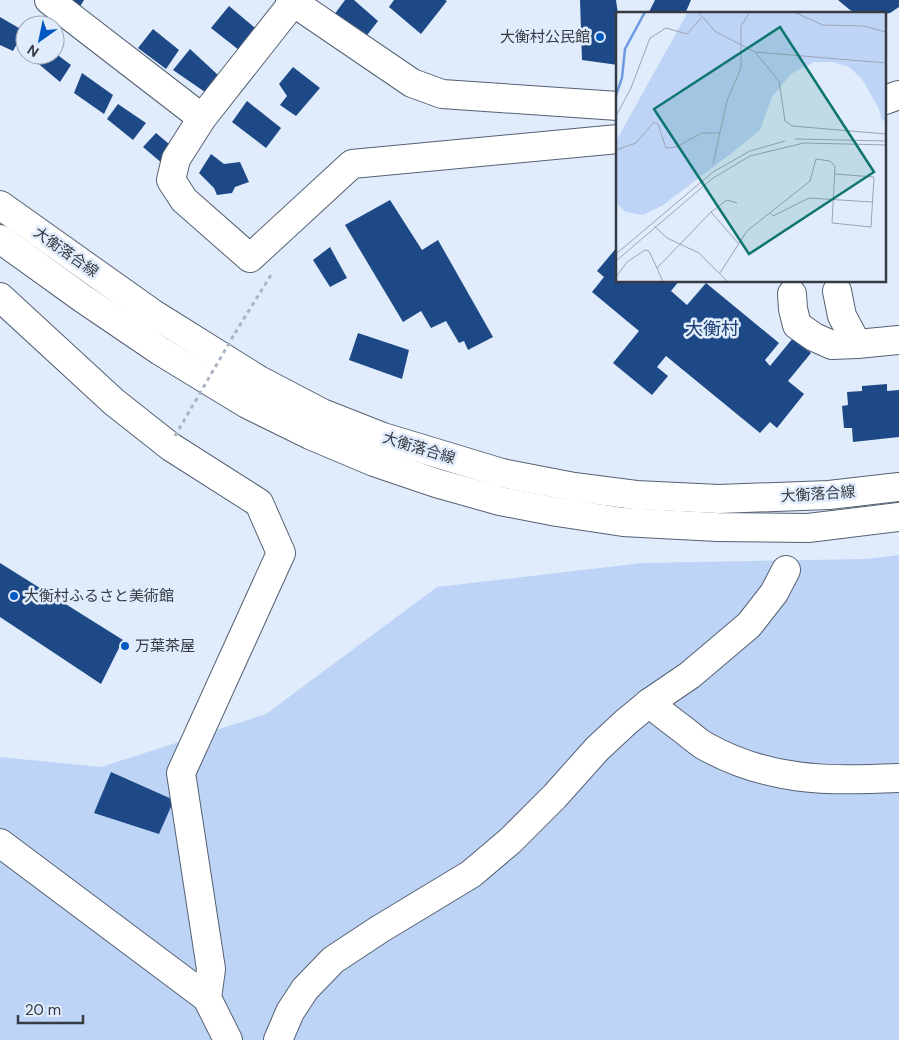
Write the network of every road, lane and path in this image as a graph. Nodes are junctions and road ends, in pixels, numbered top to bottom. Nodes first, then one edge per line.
1 (49, 0) edge
2 (292, 1) edge
3 (899, 96) edge
4 (886, 100) edge
5 (616, 106) edge
6 (202, 118) junction
7 (616, 139) edge
8 (0, 205) edge
9 (0, 239) edge
10 (260, 266) junction
11 (837, 291) dead end
12 (792, 294) dead end
13 (0, 297) edge
14 (899, 340) edge
15 (857, 344) junction
16 (175, 436) dead end
17 (899, 487) edge
18 (899, 517) edge
19 (786, 570) dead end
20 (649, 703) junction
21 (899, 778) edge
22 (0, 843) edge
23 (207, 998) junction
24 (228, 1040) edge
25 (278, 1040) edge

1 - 6 street
2 - 5 street
2 - 6 street
3 - 4 street
6 - 10 street
7 - 10 street
8 - 17 street, 大衡落合線
9 - 18 street, 大衡落合線
10 - 16 path, bridge
11 - 15 street
12 - 15 street
13 - 23 street
14 - 15 street
19 - 20 street
20 - 21 street
20 - 25 street
22 - 23 street
23 - 24 street

